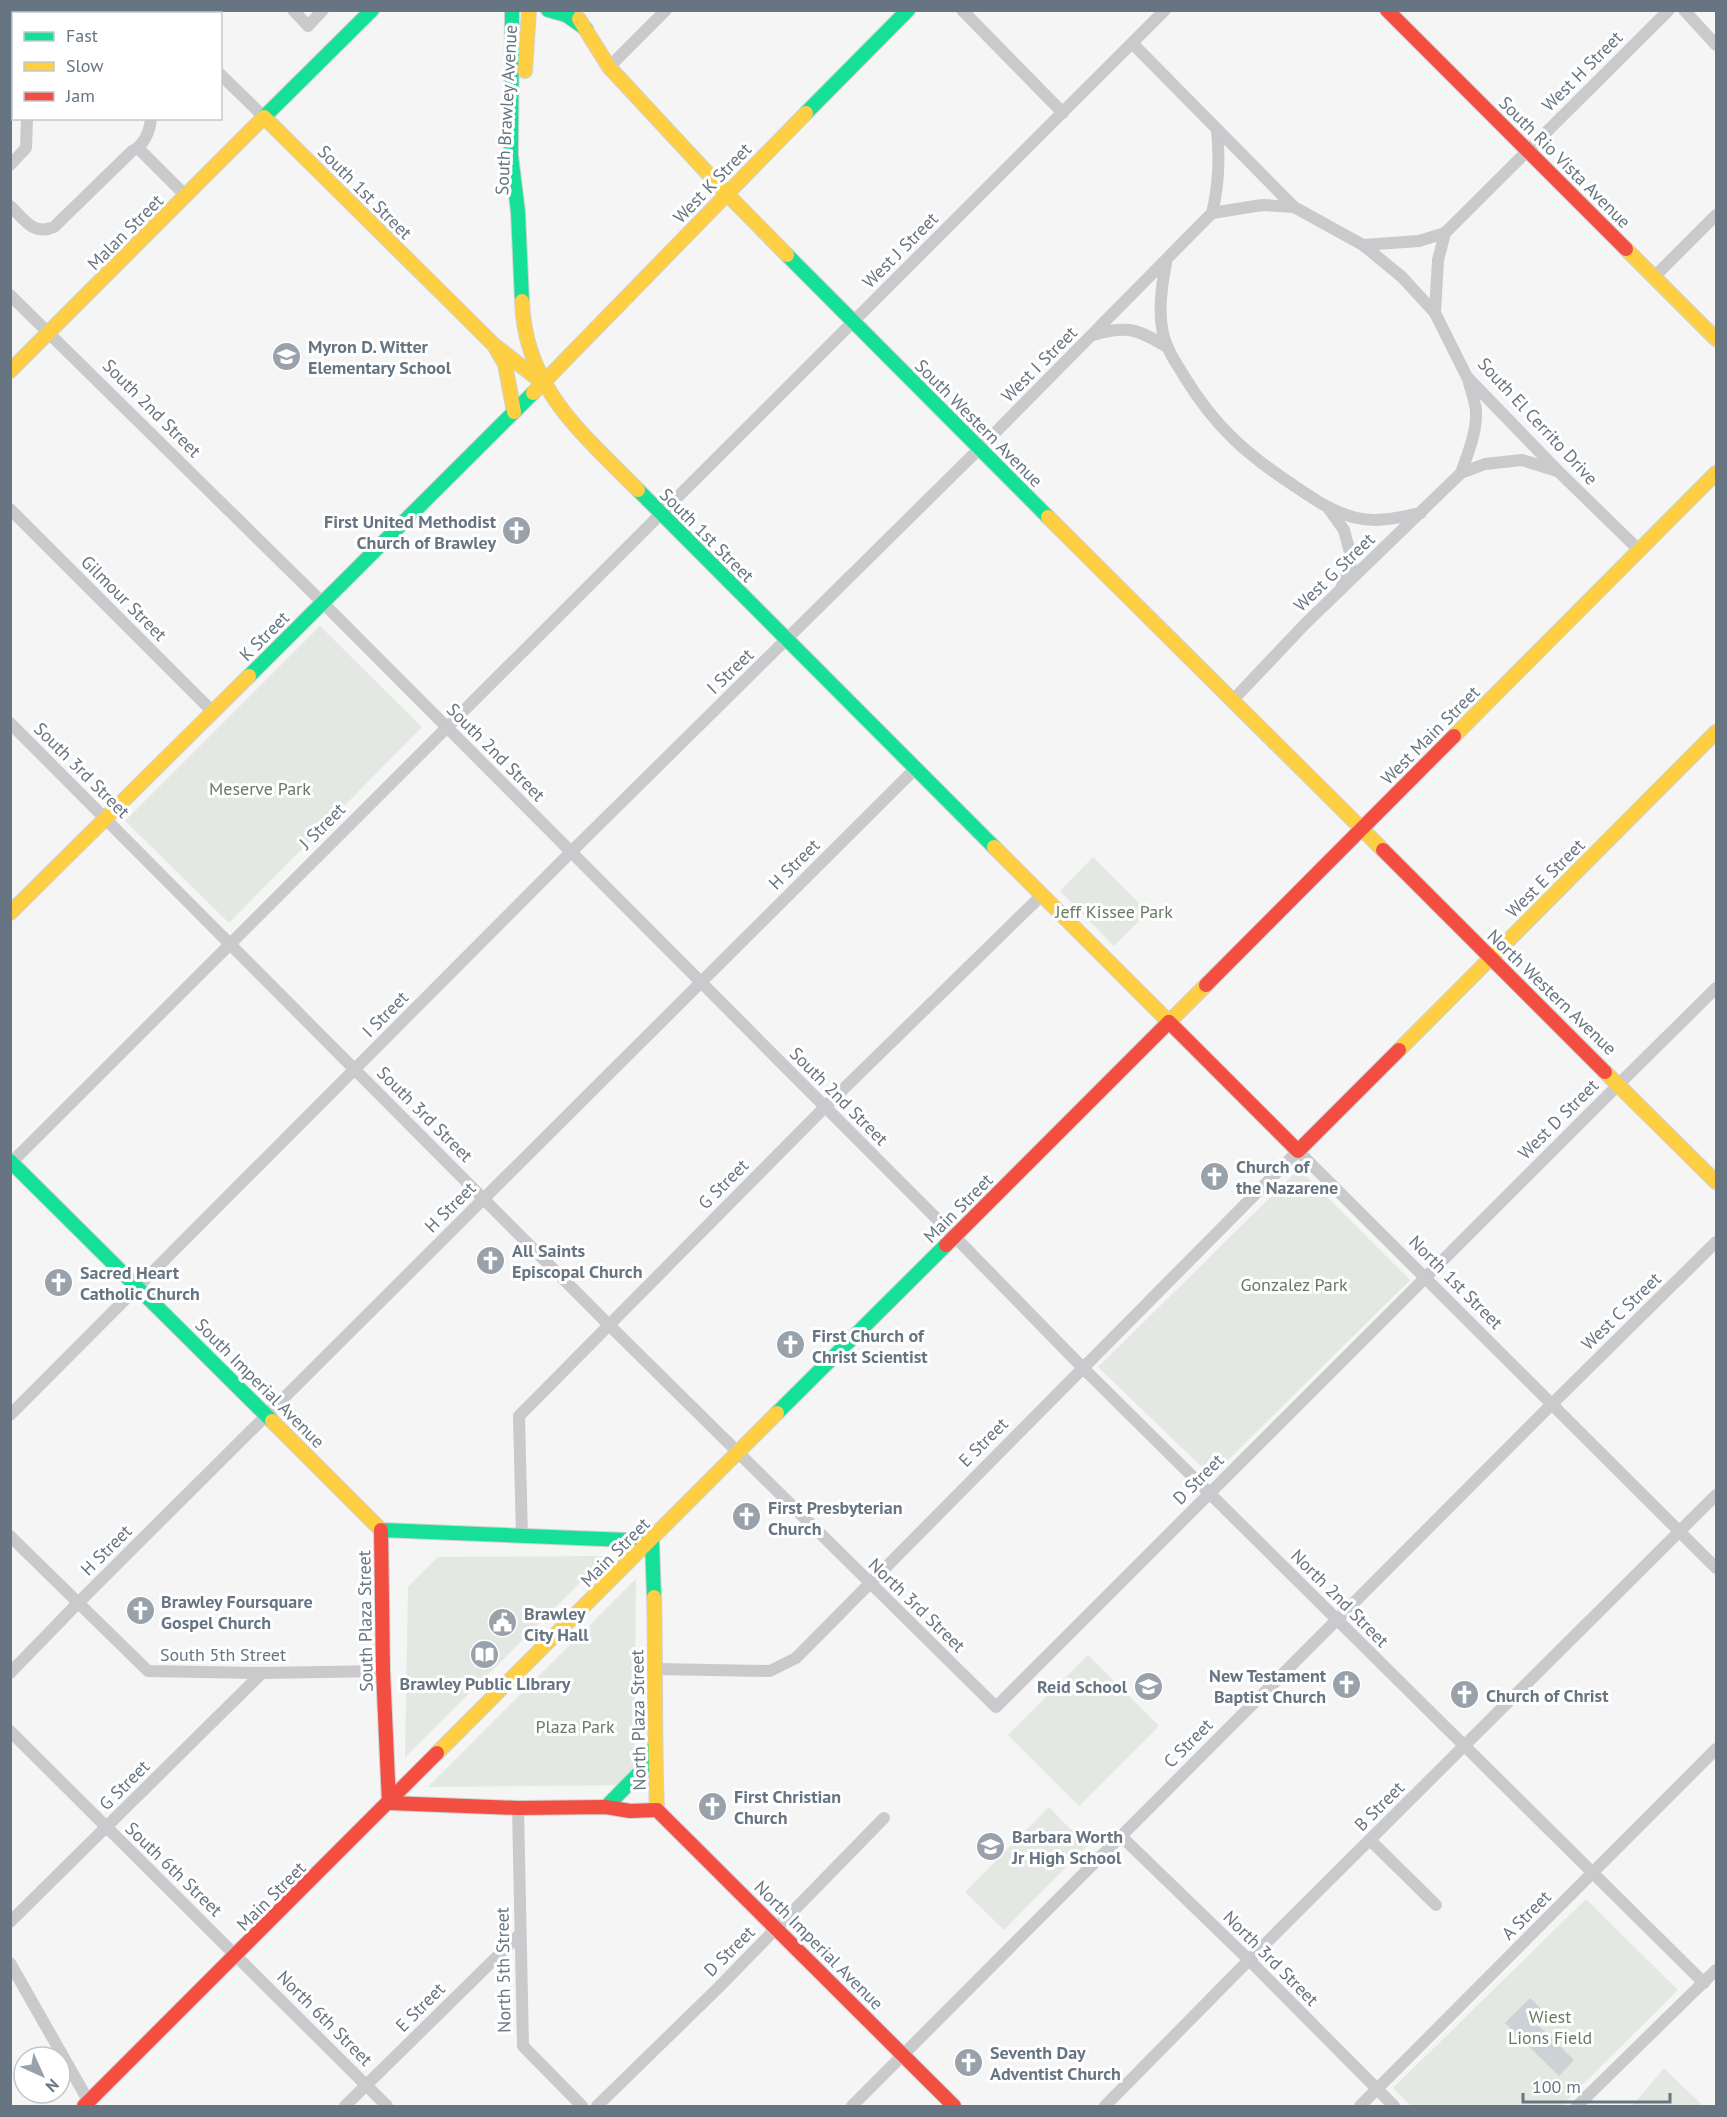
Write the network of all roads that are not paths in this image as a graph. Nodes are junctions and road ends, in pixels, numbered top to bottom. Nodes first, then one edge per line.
1 (293, 10) edge
2 (323, 10) edge
3 (512, 10) edge
4 (548, 10) edge
5 (574, 10) edge
6 (580, 10) edge
7 (666, 10) edge
8 (908, 10) edge
9 (962, 10) edge
10 (1165, 10) edge
11 (1387, 10) edge
12 (1669, 10) edge
13 (1684, 10) edge
14 (371, 11) edge
15 (532, 13) edge
16 (586, 29) junction
17 (1133, 44) junction
18 (1716, 45) edge
19 (609, 67) junction
20 (222, 76) edge
21 (1063, 113) junction
22 (264, 117) junction
23 (27, 120) edge
24 (151, 120) edge
25 (1217, 130) junction
26 (138, 148) junction
27 (1527, 151) junction
28 (10, 165) edge
29 (726, 192) junction
30 (186, 196) junction
31 (10, 206) edge
32 (1294, 207) junction
33 (518, 212) junction
34 (1212, 213) junction
35 (1716, 215) edge
36 (1445, 233) junction
37 (1364, 245) junction
38 (1166, 262) junction
39 (1654, 277) junction
40 (10, 294) edge
41 (1435, 313) junction
42 (854, 322) junction
43 (50, 332) junction
44 (1092, 336) junction
45 (1716, 339) edge
46 (493, 344) junction
47 (1167, 347) junction
48 (10, 371) edge
49 (1467, 377) junction
50 (543, 383) junction
51 (514, 412) junction
52 (979, 450) junction
53 (1558, 471) junction
54 (1461, 473) junction
55 (1716, 473) edge
56 (1329, 508) junction
57 (10, 509) edge
58 (1421, 513) junction
59 (661, 514) junction
60 (1640, 551) junction
61 (1339, 593) junction
62 (322, 603) junction
63 (788, 640) junction
64 (1233, 700) junction
65 (213, 712) junction
66 (10, 723) edge
67 (447, 727) junction
68 (1716, 732) edge
69 (916, 768) junction
70 (105, 819) junction
71 (1361, 829) junction
72 (571, 852) junction
73 (1042, 895) junction
74 (10, 913) edge
75 (230, 943) junction
76 (1490, 958) junction
77 (701, 982) junction
78 (1716, 988) edge
79 (1169, 1022) junction
80 (355, 1070) junction
81 (1619, 1084) junction
82 (825, 1107) junction
83 (1298, 1151) junction
84 (11, 1162) edge
85 (1716, 1180) edge
86 (484, 1199) junction
87 (954, 1236) junction
88 (1716, 1242) edge
89 (1426, 1276) junction
90 (138, 1287) junction
91 (609, 1325) junction
92 (1083, 1368) junction
93 (1551, 1405) junction
94 (10, 1415) edge
95 (266, 1416) junction
96 (738, 1453) junction
97 (1209, 1493) junction
98 (1716, 1495) edge
99 (381, 1530) junction
100 (1680, 1532) junction
101 (10, 1536) edge
102 (522, 1537) junction
103 (652, 1541) junction
104 (1716, 1568) edge
105 (868, 1583) junction
106 (78, 1603) junction
107 (1336, 1620) junction
108 (656, 1669) junction
109 (382, 1671) junction
110 (10, 1673) edge
111 (262, 1673) junction
112 (996, 1707) joint
113 (10, 1731) edge
114 (1464, 1746) junction
115 (654, 1748) junction
116 (1716, 1749) edge
117 (389, 1803) junction
118 (606, 1807) junction
119 (518, 1808) junction
120 (657, 1810) junction
121 (884, 1818) dead end
122 (106, 1827) junction
123 (1121, 1836) junction
124 (1370, 1840) junction
125 (1592, 1874) junction
126 (1436, 1905) dead end
127 (10, 1922) edge
128 (777, 1928) junction
129 (520, 1934) junction
130 (237, 1956) junction
131 (1249, 1960) junction
132 (10, 1963) edge
133 (1716, 1970) edge
134 (1704, 1983) junction
135 (904, 2056) junction
136 (366, 2085) junction
137 (1377, 2090) junction
138 (89, 2105) edge
139 (345, 2106) edge
140 (387, 2106) edge
141 (582, 2106) edge
142 (597, 2106) edge
143 (852, 2106) edge
144 (954, 2106) edge
145 (1105, 2106) edge
146 (1360, 2106) edge
147 (1394, 2106) edge
148 (1577, 2106) edge

1 - 2 street
3 - 33 main road, South Brawley Avenue
4 - 16 main road
5 - 16 main road, South Western Avenue
6 - 16 main road, South Western Avenue
7 - 19 street
8 - 29 main road, West K Street
9 - 21 street
10 - 17 street, West J Street
11 - 27 main road, South Rio Vista Avenue
12 - 27 street, West H Street
13 - 18 street
14 - 22 main road, Malan Street
15 - 33 main road, South Brawley Avenue
16 - 19 main road, South Western Avenue
17 - 21 street, West J Street
17 - 25 street, South El Cerrito Drive
19 - 29 main road, South Western Avenue
20 - 22 street, South 1st Street
21 - 42 street, West J Street
22 - 30 main road, Malan Street
22 - 46 main road, South 1st Street
23 - 28 street
24 - 26 street
25 - 32 street, South El Cerrito Drive
25 - 34 street
26 - 30 street
26 - 31 street
27 - 36 street, West H Street
27 - 39 main road, South Rio Vista Avenue
29 - 42 main road, South Western Avenue
29 - 50 main road, West K Street
30 - 43 main road, Malan Street
32 - 34 street
32 - 37 street, South El Cerrito Drive
33 - 50 main road, South Brawley Avenue
34 - 38 street, West I Street
35 - 39 street
36 - 37 street, West H Street
36 - 41 street
37 - 41 street, South El Cerrito Drive
38 - 44 street, West I Street
38 - 47 street
39 - 45 main road, South Rio Vista Avenue
40 - 43 street, South 2nd Street
41 - 49 street, South El Cerrito Drive
42 - 52 main road, South Western Avenue
42 - 59 street, West J Street
43 - 48 main road, Malan Street
43 - 62 street, South 2nd Street
44 - 47 street
44 - 52 street, West I Street
46 - 50 main road, South 1st Street
46 - 51 main road
47 - 56 street
49 - 53 street, South El Cerrito Drive
49 - 54 street, West G Street
50 - 51 main road, K Street
50 - 59 main road, South 1st Street
51 - 62 main road, K Street
52 - 63 street, West I Street
52 - 64 main road, South Western Avenue
53 - 54 street, West G Street
53 - 60 street, South El Cerrito Drive
54 - 58 street, West G Street
55 - 60 main road, West Main Street
56 - 58 street
56 - 61 street
57 - 65 street, Gilmour Street
58 - 61 street, West G Street
59 - 63 main road, South 1st Street
59 - 67 street, J Street
60 - 71 main road, West Main Street
61 - 64 street, West G Street
62 - 65 main road, K Street
62 - 67 street, South 2nd Street
63 - 69 main road, South 1st Street
63 - 72 street, I Street
64 - 71 main road, South Western Avenue
65 - 70 main road, K Street
66 - 70 street, South 3rd Street
67 - 72 street, South 2nd Street
67 - 75 street, J Street
68 - 76 main road, West E Street
69 - 73 main road, South 1st Street
69 - 77 street, H Street
70 - 74 main road, K Street
70 - 75 street, South 3rd Street
71 - 76 main road, North Western Avenue
71 - 79 main road, West Main Street
72 - 77 street, South 2nd Street
72 - 80 street, I Street
73 - 79 main road, South 1st Street
73 - 82 street, G Street
75 - 80 street, South 3rd Street
75 - 84 street, J Street
76 - 81 main road, North Western Avenue
76 - 83 main road, West E Street
77 - 82 street, South 2nd Street
77 - 86 street, H Street
78 - 81 street, West D Street
79 - 83 main road, North 1st Street
79 - 87 main road, Main Street
80 - 86 street, South 3rd Street
80 - 90 street, I Street
81 - 85 main road, North Western Avenue
81 - 89 street, West D Street
82 - 87 street, South 2nd Street
82 - 91 street, G Street
83 - 89 street, North 1st Street
83 - 92 street, E Street
84 - 90 main road, South Imperial Avenue
86 - 91 street, South 3rd Street
86 - 95 street, H Street
87 - 92 street, North 2nd Street
87 - 96 main road, Main Street
88 - 93 street, West C Street
89 - 93 street, North 1st Street
89 - 97 street, D Street
90 - 94 street, I Street
90 - 95 main road, South Imperial Avenue
91 - 96 street, South 3rd Street
91 - 102 street, G Street
92 - 97 street, North 2nd Street
92 - 105 street, E Street
93 - 100 street, North 1st Street
93 - 107 street, C Street
95 - 99 main road, South Imperial Avenue
95 - 106 street, H Street
96 - 103 main road, Main Street
96 - 105 street, North 3rd Street
97 - 107 street, North 2nd Street
97 - 112 street, D Street
98 - 100 street, B Street
99 - 102 main road, South Plaza Street
99 - 109 main road, South Plaza Street
100 - 104 street, North 1st Street
100 - 114 street, B Street
101 - 106 street, South 5th Street
102 - 103 main road, South Plaza Street
103 - 108 main road, North Plaza Street
103 - 117 main road, Main Street
105 - 108 street, E Street
105 - 112 street, North 3rd Street
106 - 110 street, H Street
106 - 111 street, South 5th Street
107 - 114 street, North 2nd Street
107 - 123 street, C Street
108 - 115 main road, North Plaza Street
109 - 111 street, South 5th Street
109 - 117 main road, South Plaza Street
111 - 122 street, G Street
113 - 122 street, South 6th Street
114 - 124 street, B Street
114 - 125 street, North 2nd Street
115 - 118 main road
115 - 120 main road, North Plaza Street
116 - 125 street, A Street
117 - 119 main road, North Plaza Street
117 - 130 main road, Main Street
118 - 119 main road, North Plaza Street
118 - 120 main road, North Plaza Street
119 - 129 street, North 5th Street
120 - 128 main road, North Imperial Avenue
121 - 128 street, D Street
122 - 127 street, G Street
122 - 130 street, South 6th Street
123 - 131 street, North 3rd Street
123 - 135 street, C Street
124 - 126 street
124 - 131 street, B Street
125 - 134 street, North 2nd Street
125 - 137 street, A Street
128 - 135 main road, North Imperial Avenue
128 - 142 street, D Street
129 - 136 street, E Street
129 - 141 street, North 5th Street
130 - 136 street, North 6th Street
130 - 138 main road, Main Street
131 - 137 street, North 3rd Street
131 - 145 street, B Street
132 - 138 street
133 - 134 street
134 - 148 street
135 - 143 street, C Street
135 - 144 main road, North Imperial Avenue
136 - 139 street, E Street
136 - 140 street, North 6th Street
137 - 146 street, A Street
137 - 147 street, North 3rd Street

